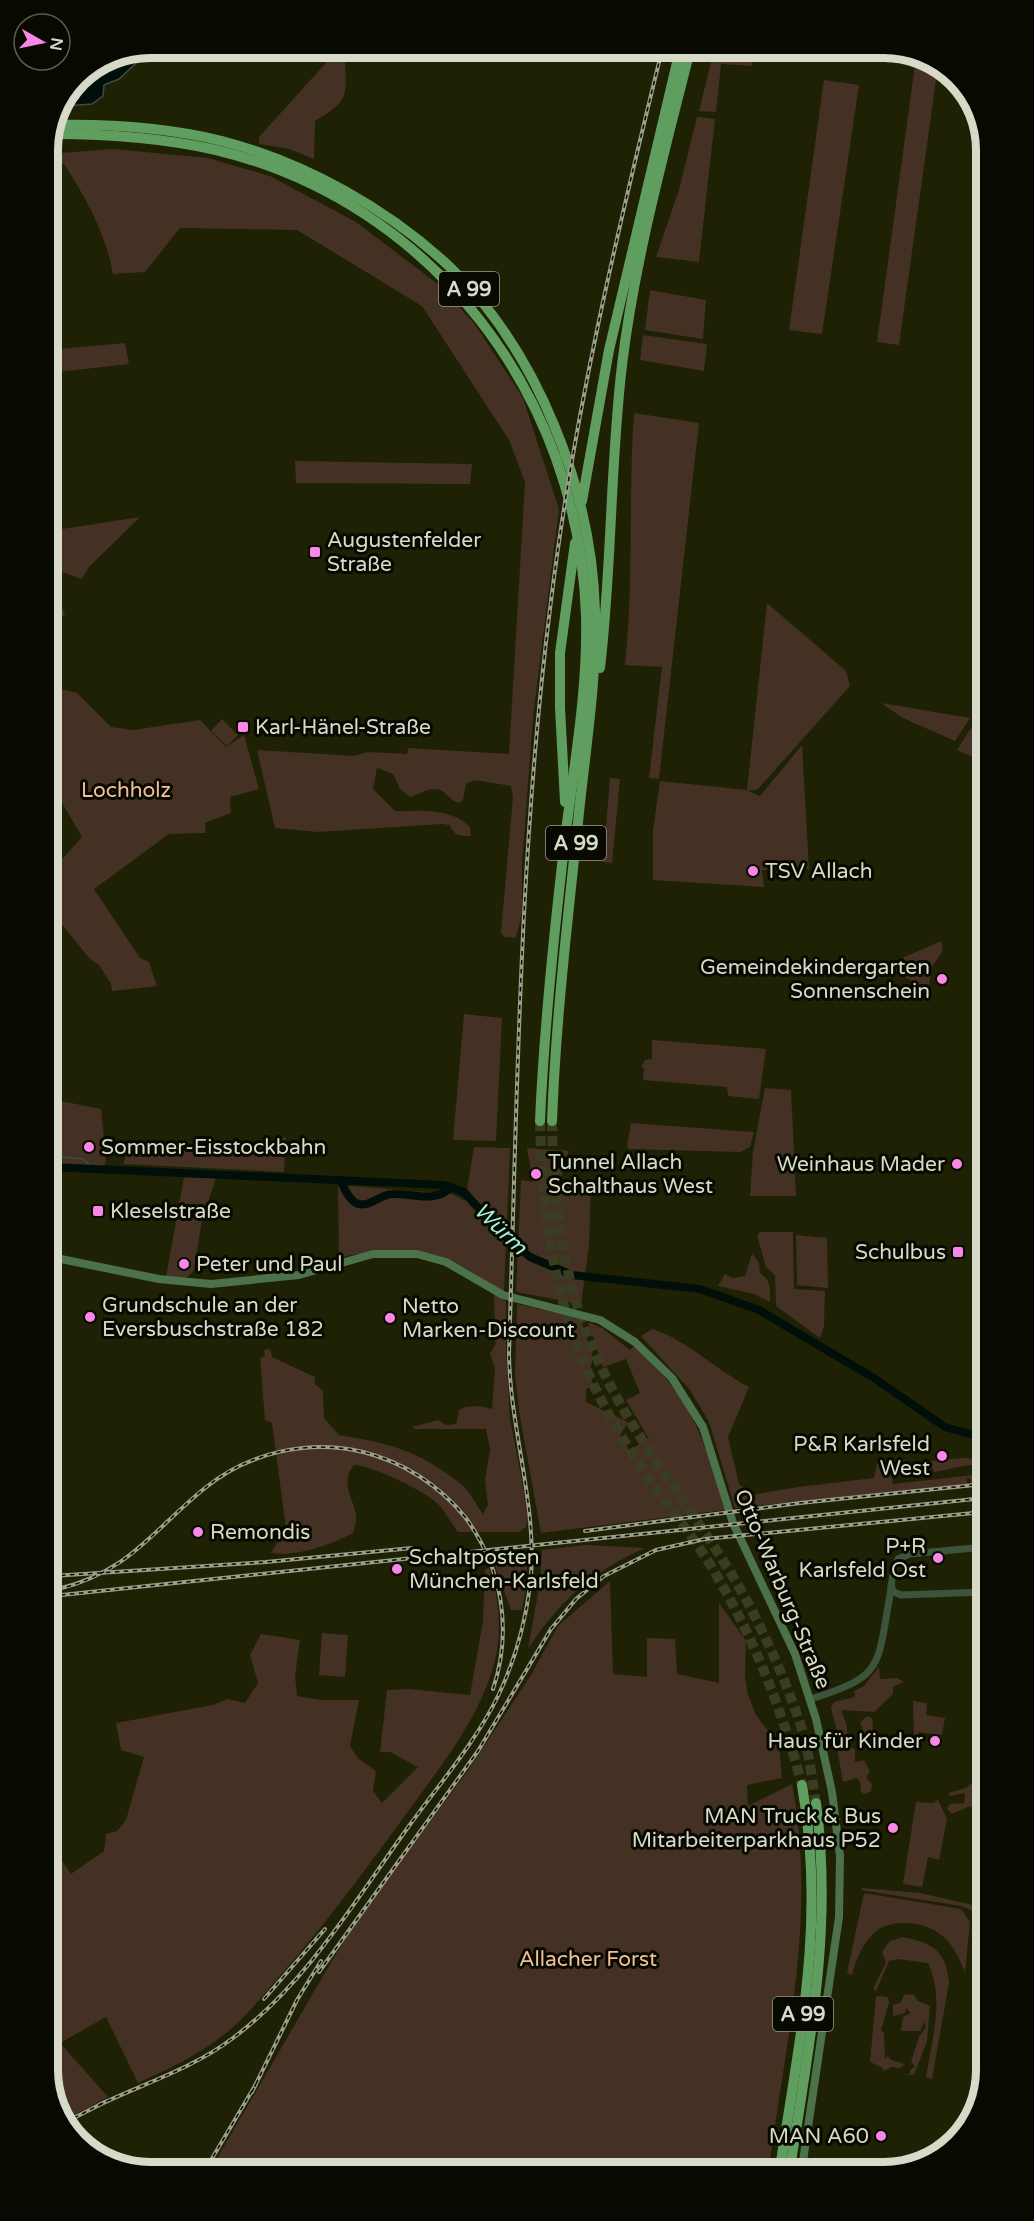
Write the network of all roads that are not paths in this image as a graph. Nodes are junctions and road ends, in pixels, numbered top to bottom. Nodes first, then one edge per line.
1 (679, 59) edge
2 (688, 59) edge
3 (62, 125) edge
4 (61, 134) edge
5 (590, 715) junction
6 (566, 835) junction
7 (552, 1120) tunnel mouth
8 (540, 1121) tunnel mouth
9 (59, 1259) edge
10 (976, 1548) edge
11 (891, 1586) junction
12 (976, 1592) edge
13 (901, 1595) junction
14 (886, 1616) junction
15 (811, 1699) junction
16 (802, 1785) tunnel mouth
17 (816, 1803) tunnel mouth
18 (781, 2162) edge
19 (791, 2162) edge
20 (803, 2162) edge

1 - 6 highway, A 99
2 - 5 highway, A 99
3 - 5 highway, A 99
4 - 6 highway, A 99
5 - 7 highway, A 99
6 - 8 highway, A 99
9 - 15 main road, Otto-Warburg-Straße
10 - 11 street
11 - 13 street
11 - 14 street
12 - 13 street
13 - 14 street
14 - 15 street
15 - 20 main road, Otto-Warburg-Straße
16 - 18 highway, A 99
17 - 19 highway, A 99

